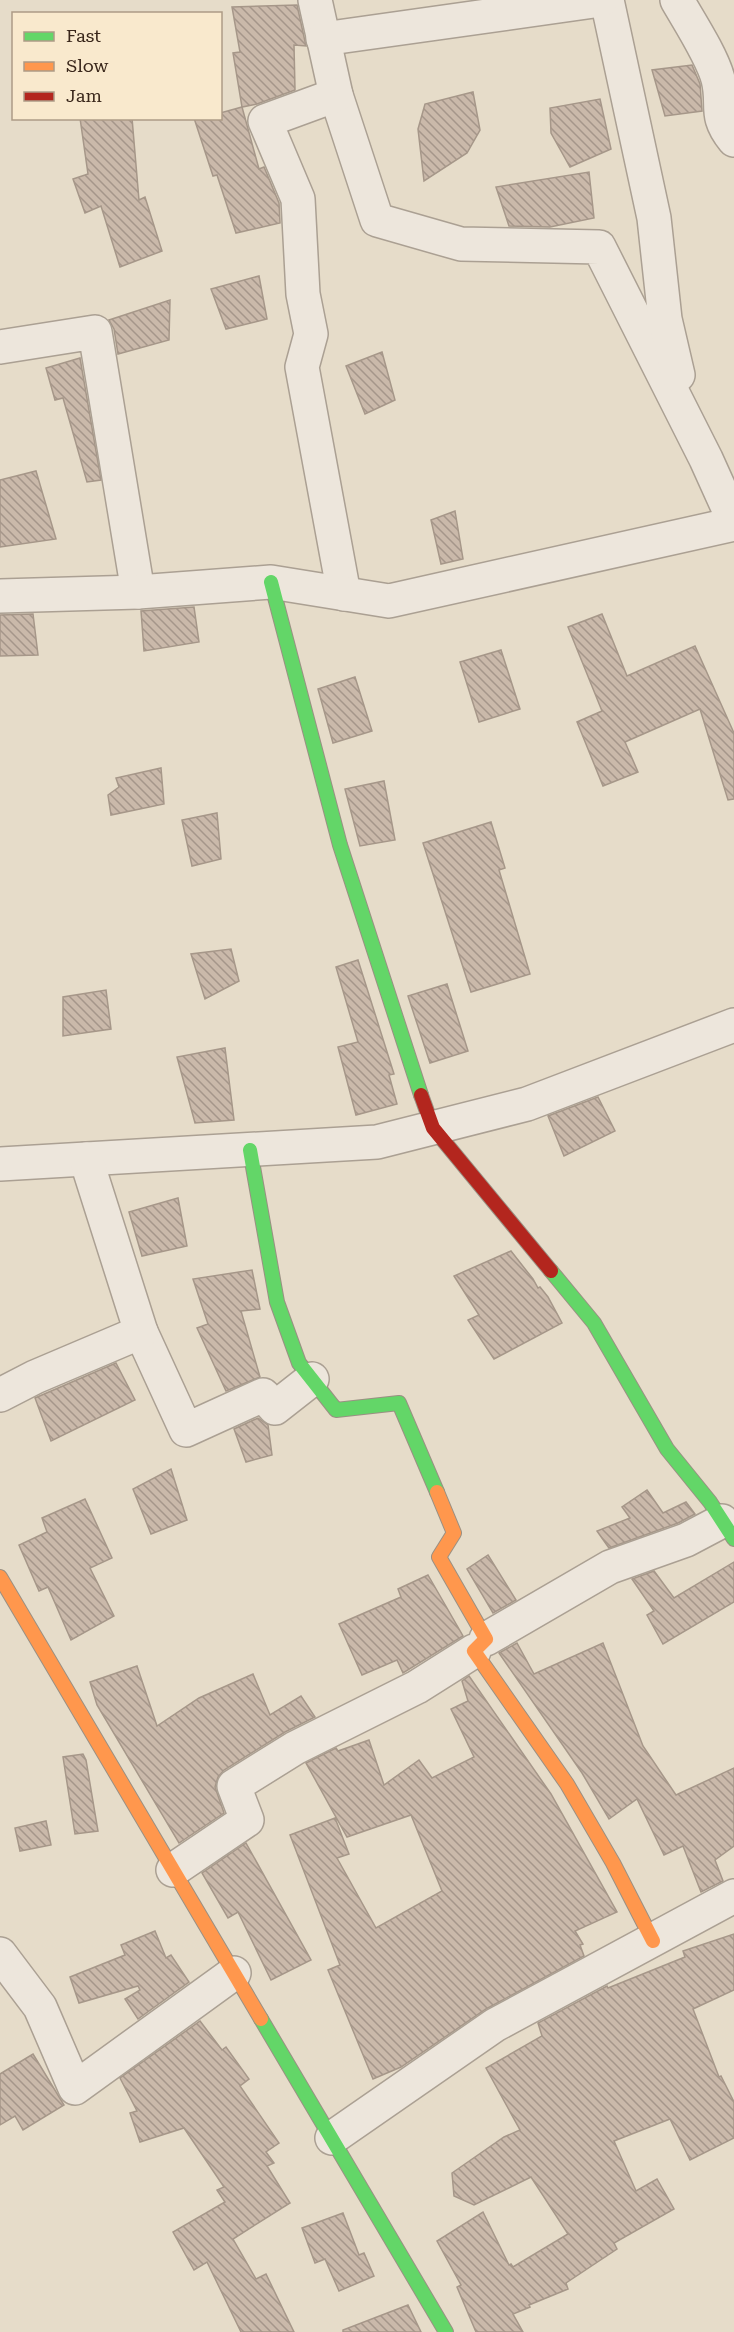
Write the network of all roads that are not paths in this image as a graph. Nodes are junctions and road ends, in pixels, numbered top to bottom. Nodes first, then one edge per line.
1 (315, 0) edge
2 (602, 0) edge
3 (607, 0) edge
4 (677, 0) edge
5 (323, 39) junction
6 (336, 95) junction
7 (734, 140) edge
8 (0, 347) edge
9 (688, 423) junction
10 (734, 523) edge
11 (271, 582) junction
12 (138, 592) junction
13 (344, 594) junction
14 (0, 596) edge
15 (734, 1025) edge
16 (434, 1128) junction
17 (250, 1150) junction
18 (86, 1159) junction
19 (0, 1164) edge
20 (141, 1332) junction
21 (312, 1379) junction
22 (0, 1395) edge
23 (728, 1530) edge
24 (0, 1577) edge
25 (480, 1645) junction
26 (173, 1870) junction
27 (734, 1896) edge
28 (653, 1941) junction
29 (0, 1954) edge
30 (234, 1973) junction
31 (332, 2138) junction
32 (446, 2332) edge

1 - 5 street
2 - 5 street
3 - 9 street
4 - 7 street
5 - 6 street
6 - 9 street
6 - 13 street
8 - 12 street
9 - 10 street
10 - 13 street
11 - 12 street
11 - 13 street
11 - 16 street
12 - 14 street
15 - 16 street
16 - 17 street
16 - 23 street
17 - 18 street
17 - 21 street
18 - 19 street
18 - 20 street
20 - 21 street
20 - 22 street
21 - 25 street
23 - 25 street
24 - 26 street
25 - 26 street
25 - 28 street
26 - 30 street
27 - 28 street
28 - 31 street
29 - 30 street
30 - 31 street
31 - 32 street

